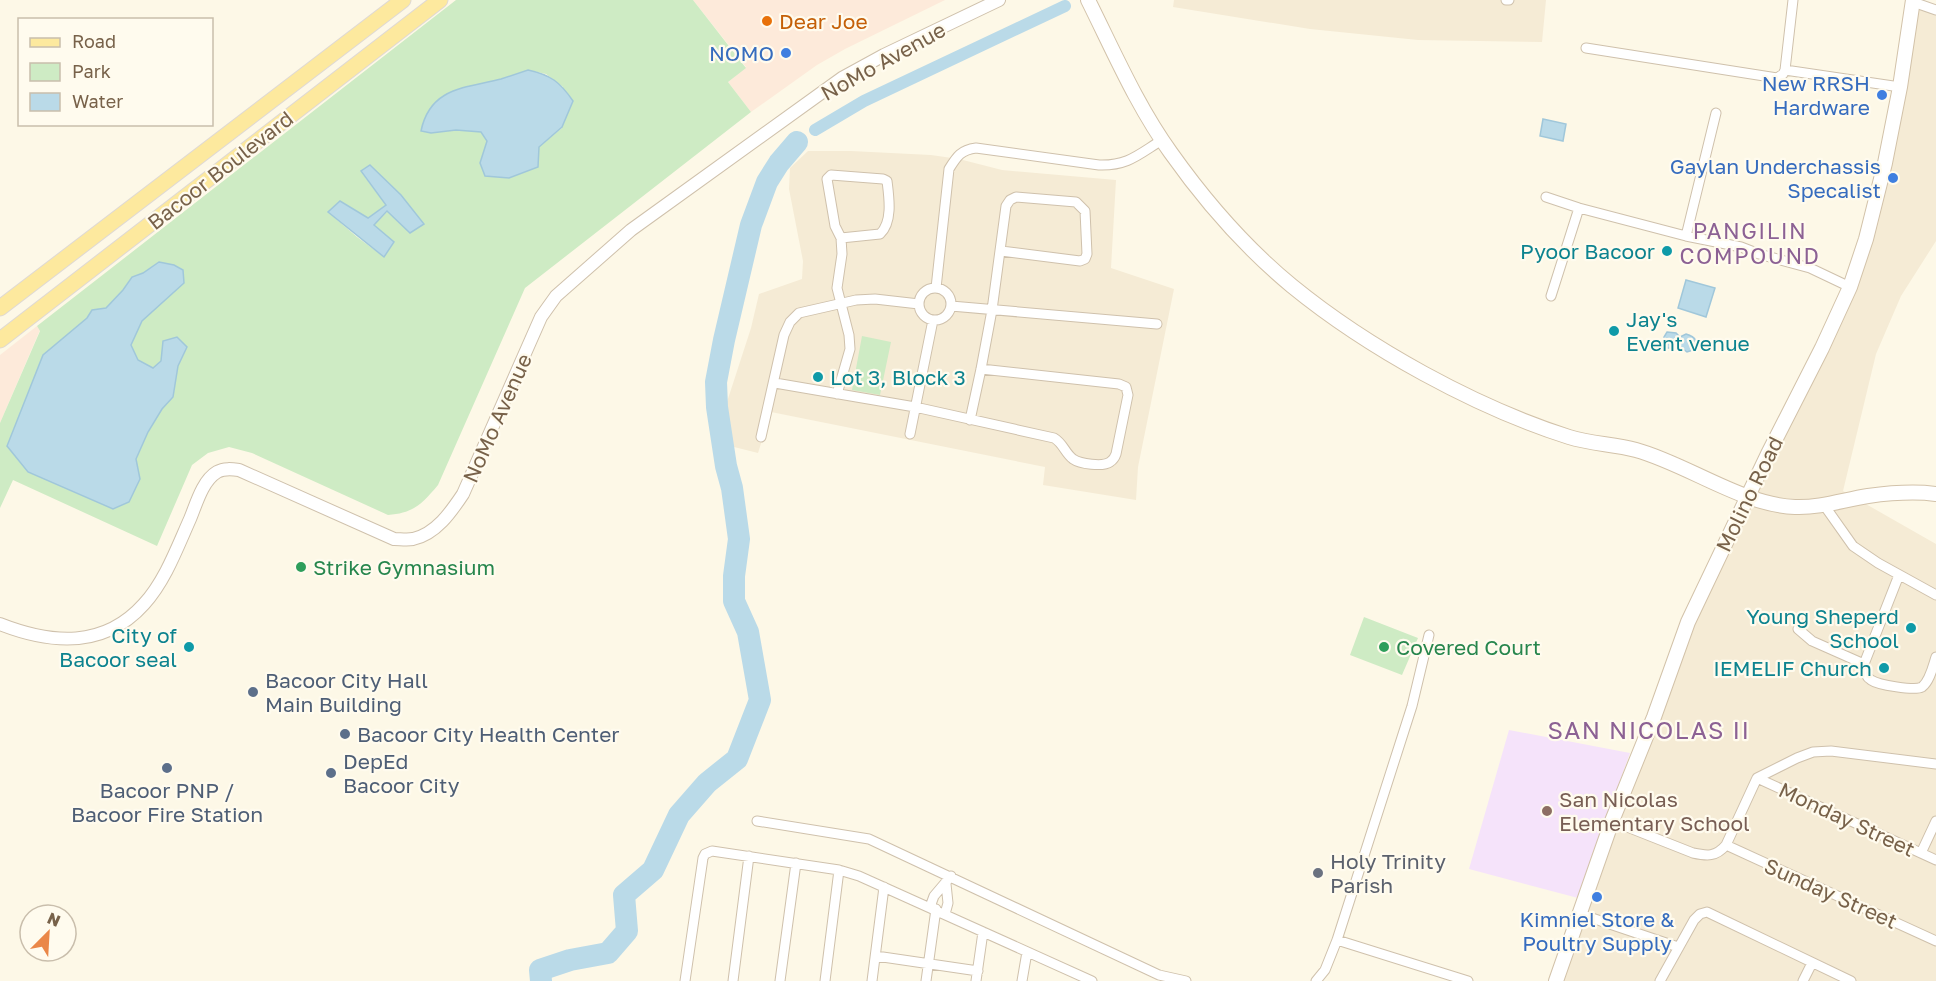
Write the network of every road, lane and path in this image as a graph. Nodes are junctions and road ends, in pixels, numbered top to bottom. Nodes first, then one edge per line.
1 (403, 0) edge
2 (440, 0) edge
3 (999, 0) edge
4 (1088, 0) edge
5 (1794, 0) edge
6 (1913, 1) edge
7 (1936, 10) edge
8 (1586, 48) dead end
9 (1785, 70) junction
10 (1900, 87) junction
11 (1716, 113) dead end
12 (1162, 140) junction
13 (1546, 196) dead end
14 (1579, 208) junction
15 (1686, 236) junction
16 (841, 238) junction
17 (1001, 251) junction
18 (1850, 287) junction
19 (936, 288) junction
20 (1551, 296) dead end
21 (919, 304) junction
22 (841, 305) junction
23 (951, 306) junction
24 (0, 308) edge
25 (992, 310) junction
26 (933, 320) junction
27 (1157, 324) dead end
28 (0, 339) edge
29 (981, 369) junction
30 (775, 383) junction
31 (837, 394) junction
32 (915, 407) junction
33 (970, 420) junction
34 (910, 434) dead end
35 (761, 437) dead end
36 (1936, 494) edge
37 (1748, 496) junction
38 (1824, 505) junction
39 (1899, 576) junction
40 (1936, 595) edge
41 (0, 624) edge
42 (1798, 629) dead end
43 (1429, 635) dead end
44 (1936, 657) edge
45 (1864, 664) junction
46 (1936, 764) edge
47 (1757, 778) junction
48 (757, 821) dead end
49 (1612, 821) junction
50 (1936, 821) edge
51 (1725, 845) junction
52 (1921, 853) junction
53 (750, 856) junction
54 (1936, 860) edge
55 (796, 863) junction
56 (839, 870) junction
57 (949, 880) junction
58 (884, 887) junction
59 (937, 910) junction
60 (1580, 914) junction
61 (983, 932) junction
62 (1337, 940) junction
63 (1936, 941) edge
64 (1678, 947) junction
65 (1027, 952) junction
66 (876, 956) junction
67 (929, 962) junction
68 (1812, 963) junction
69 (1067, 970) junction
70 (978, 971) junction
71 (1158, 978) edge
72 (685, 981) edge
73 (734, 981) edge
74 (780, 981) edge
75 (825, 981) edge
76 (872, 981) edge
77 (926, 981) edge
78 (976, 981) edge
79 (1022, 981) edge
80 (1066, 981) edge
81 (1092, 981) edge
82 (1186, 981) edge
83 (1316, 981) edge
84 (1468, 981) edge
85 (1556, 981) edge
86 (1660, 981) edge
87 (1803, 981) edge
88 (1851, 981) edge

1 - 24 main road, Bacoor Boulevard
2 - 28 main road, Bacoor Boulevard
3 - 41 street, NoMo Avenue
4 - 12 main road
5 - 9 street
6 - 7 street
6 - 10 main road, Molino Road
8 - 9 street
9 - 10 street
10 - 18 main road, Molino Road
11 - 15 street
12 - 19 street
12 - 37 main road
13 - 14 street
14 - 15 street
14 - 20 street
15 - 18 street
16 - 16 street
16 - 22 street
17 - 17 street
17 - 25 street
18 - 37 main road, Molino Road
19 - 21 street
19 - 23 street
21 - 22 street
21 - 26 street
22 - 30 street
22 - 31 street
23 - 25 street
23 - 26 street
25 - 27 street
25 - 29 street
26 - 32 street
29 - 33 street
29 - 33 street
30 - 31 street
30 - 35 street
31 - 32 street
32 - 33 street
32 - 34 street
36 - 38 main road
37 - 38 main road
37 - 49 main road, Molino Road
38 - 39 street
39 - 40 street
39 - 45 street
42 - 45 street
43 - 62 street
44 - 45 street
46 - 47 street
47 - 51 street
47 - 52 street, Monday Street
48 - 57 street
49 - 51 street
49 - 60 main road, Molino Road
50 - 52 street
51 - 63 street, Sunday Street
52 - 54 street, Monday Street
53 - 55 street
53 - 72 street
53 - 73 street
55 - 56 street
55 - 74 street
56 - 58 street
56 - 75 street
57 - 59 street
57 - 59 street
57 - 71 street
58 - 59 street
58 - 66 street
59 - 61 street
59 - 67 street
60 - 64 street
60 - 85 main road, Molino Road
61 - 65 street
61 - 70 street
62 - 83 street
62 - 84 street
64 - 68 street
64 - 86 street
65 - 69 street
65 - 79 street
66 - 67 street
66 - 76 street
67 - 70 street
67 - 77 street
68 - 87 street
68 - 88 street
69 - 80 street
69 - 81 street
70 - 78 street
71 - 82 street

